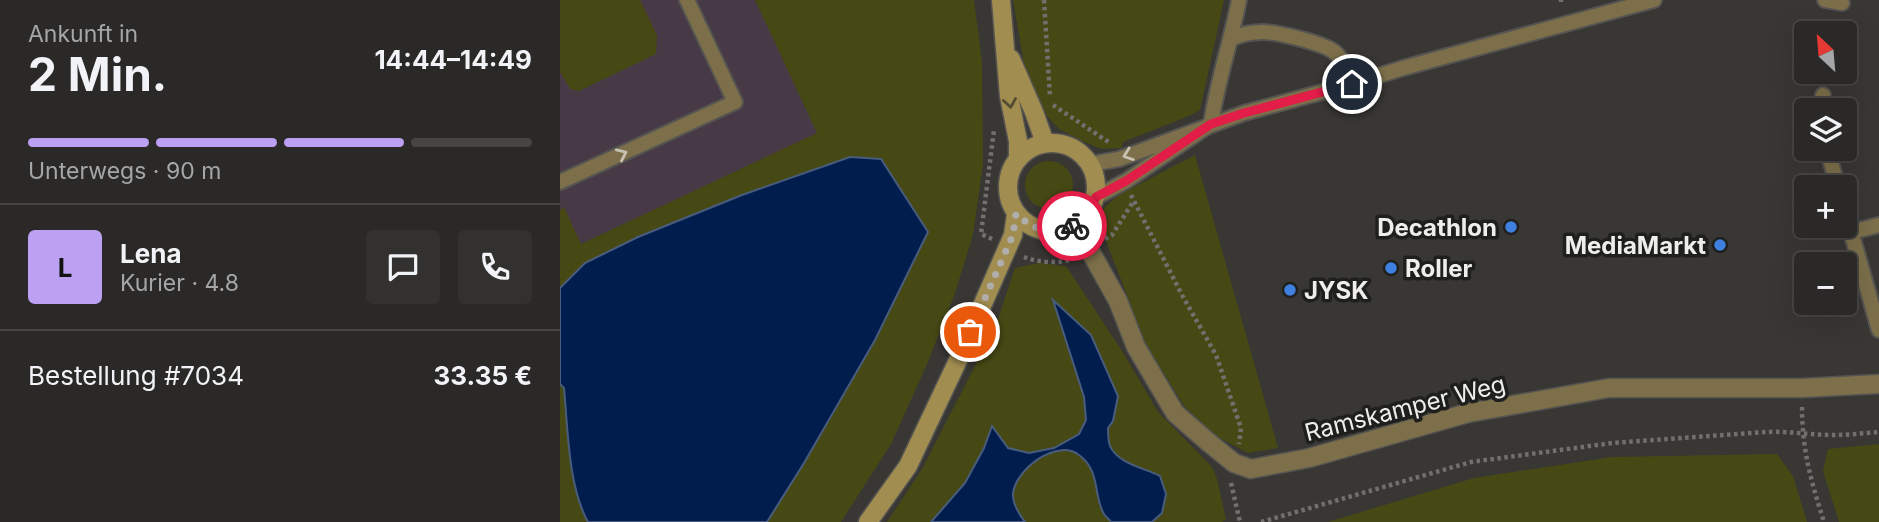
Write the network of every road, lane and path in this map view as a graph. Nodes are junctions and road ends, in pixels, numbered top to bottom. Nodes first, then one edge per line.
1 (687, 0) edge
2 (1001, 0) edge
3 (1044, 0) edge
4 (1239, 0) edge
5 (1654, 0) edge
6 (1825, 0) edge
7 (1842, 3) dead end
8 (1231, 39) junction
9 (1005, 46) junction
10 (1352, 84) junction
11 (1823, 95) dead end
12 (1822, 98) edge
13 (1211, 124) junction
14 (1045, 143) junction
15 (1018, 158) junction
16 (1119, 159) junction
17 (1091, 164) junction
18 (1126, 181) junction
19 (560, 182) edge
20 (1096, 197) junction
21 (1133, 202) junction
22 (1016, 214) junction
23 (1076, 224) junction
24 (1879, 225) edge
25 (1857, 231) edge
26 (1854, 238) edge
27 (1088, 249) junction
28 (1879, 330) edge
29 (1879, 384) edge
30 (1802, 388) junction
31 (1879, 432) edge
32 (1802, 433) junction
33 (1234, 463) junction
34 (868, 522) edge
35 (1240, 522) edge
36 (1261, 522) edge
37 (1824, 522) edge

19 -> 1 lane
2 - 9 street
3 - 16 path
4 - 8 lane
5 - 10 lane
6 - 7 lane
8 - 10 lane
8 - 13 lane
9 - 14 street
9 -> 15 street
10 - 13 lane
11 - 12 lane
13 -> 16 lane
13 - 18 lane
14 - 15 street
14 - 17 street
15 - 22 street
16 - 17 lane
17 - 20 street
18 - 20 lane
18 - 21 path
20 - 23 street
21 - 27 path
21 - 33 path
22 - 23 street
22 - 34 street
23 - 27 street
24 - 25 lane
26 - 28 lane
27 - 33 street
29 - 30 street, Ramskamper Weg
30 - 32 path
30 - 33 street, Ramskamper Weg
31 - 32 path
32 - 36 path
32 - 37 path
33 - 35 path

